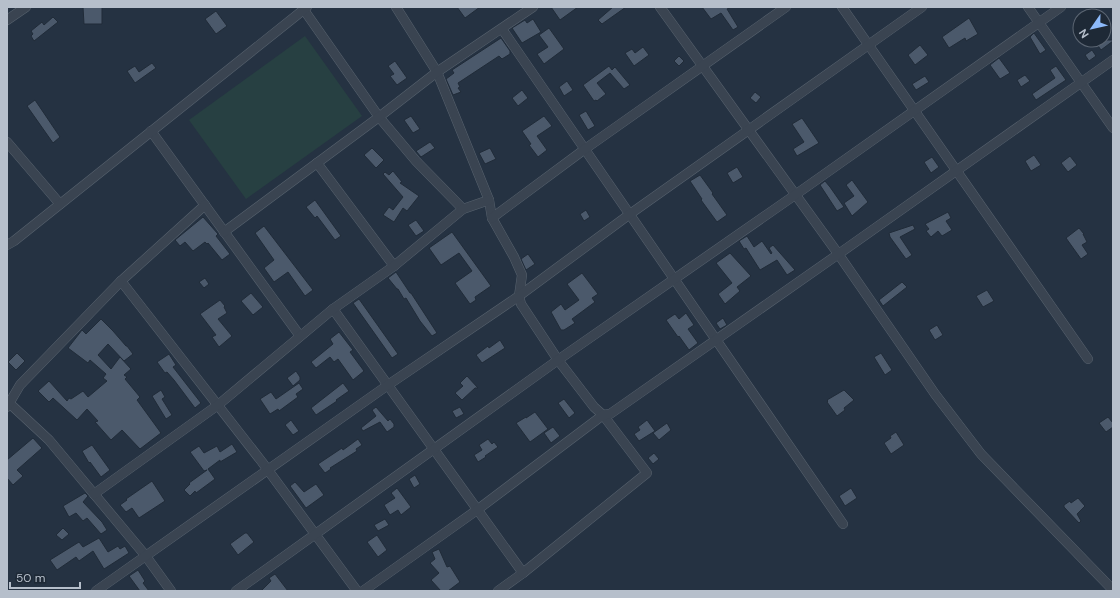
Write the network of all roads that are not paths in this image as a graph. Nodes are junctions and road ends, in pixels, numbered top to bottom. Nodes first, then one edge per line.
1 (26, 7) edge
2 (396, 7) edge
3 (533, 7) edge
4 (660, 7) edge
5 (786, 7) edge
6 (842, 7) edge
7 (922, 7) edge
8 (1028, 7) edge
9 (1061, 7) edge
10 (305, 8) edge
11 (7, 20) edge
12 (1039, 23) junction
13 (502, 29) junction
14 (868, 45) junction
15 (1113, 60) edge
16 (703, 66) junction
17 (437, 72) junction
18 (1081, 83) junction
19 (914, 111) junction
20 (379, 117) junction
21 (1113, 128) edge
22 (748, 130) junction
23 (151, 131) junction
24 (7, 142) edge
25 (585, 148) junction
26 (317, 163) junction
27 (956, 171) junction
28 (796, 195) junction
29 (489, 200) junction
30 (60, 204) junction
31 (205, 205) junction
32 (463, 210) junction
33 (630, 214) junction
34 (492, 218) junction
35 (224, 232) junction
36 (7, 245) edge
37 (839, 254) junction
38 (394, 266) junction
39 (675, 280) junction
40 (121, 281) junction
41 (519, 296) junction
42 (333, 309) junction
43 (300, 336) junction
44 (716, 340) junction
45 (1088, 359) dead end
46 (558, 360) junction
47 (388, 385) junction
48 (7, 404) edge
49 (218, 405) junction
50 (603, 415) junction
51 (434, 450) junction
52 (267, 470) junction
53 (94, 494) junction
54 (477, 510) junction
55 (843, 524) dead end
56 (315, 534) junction
57 (145, 555) junction
58 (523, 573) junction
59 (1113, 590) edge
60 (96, 591) edge
61 (171, 591) edge
62 (236, 591) edge
63 (357, 591) edge
64 (363, 591) edge
65 (498, 591) edge

1 - 11 street
2 - 17 street
3 - 13 street
4 - 16 street
5 - 16 street
6 - 14 street
7 - 14 street
8 - 12 street
9 - 12 street
10 - 20 street
10 - 23 street
12 - 18 street
12 - 19 street
13 - 17 street
13 - 25 street
14 - 19 street
14 - 22 street
15 - 18 street
16 - 22 street
16 - 25 street
17 - 20 street
17 - 29 street
18 - 21 street
18 - 27 street
19 - 27 street
19 - 28 street
20 - 26 street
20 - 32 street
22 - 28 street
22 - 33 street
23 - 30 street
23 - 31 street
24 - 30 street
25 - 33 street
25 - 34 street
26 - 35 street
26 - 38 street
27 - 37 street
27 - 45 street
28 - 37 street
28 - 39 street
29 - 32 street
29 - 34 street
30 - 36 street
31 - 35 street
31 - 40 street
32 - 38 street
33 - 39 street
33 - 41 street
34 - 41 street
35 - 43 street
37 - 44 street
37 - 59 street
38 - 42 street
39 - 44 street
39 - 46 street
40 - 48 street
40 - 49 street
41 - 46 street
41 - 47 street
42 - 43 street
42 - 47 street
43 - 49 street
44 - 50 street
44 - 55 street
46 - 50 street
46 - 51 street
47 - 51 street
47 - 52 street
48 - 53 street
49 - 52 street
49 - 53 street
50 - 54 street
50 - 58 street
51 - 54 street
51 - 56 street
52 - 56 street
52 - 57 street
53 - 57 street
54 - 58 street
54 - 64 street
56 - 62 street
56 - 63 street
57 - 60 street
57 - 61 street
58 - 65 street

